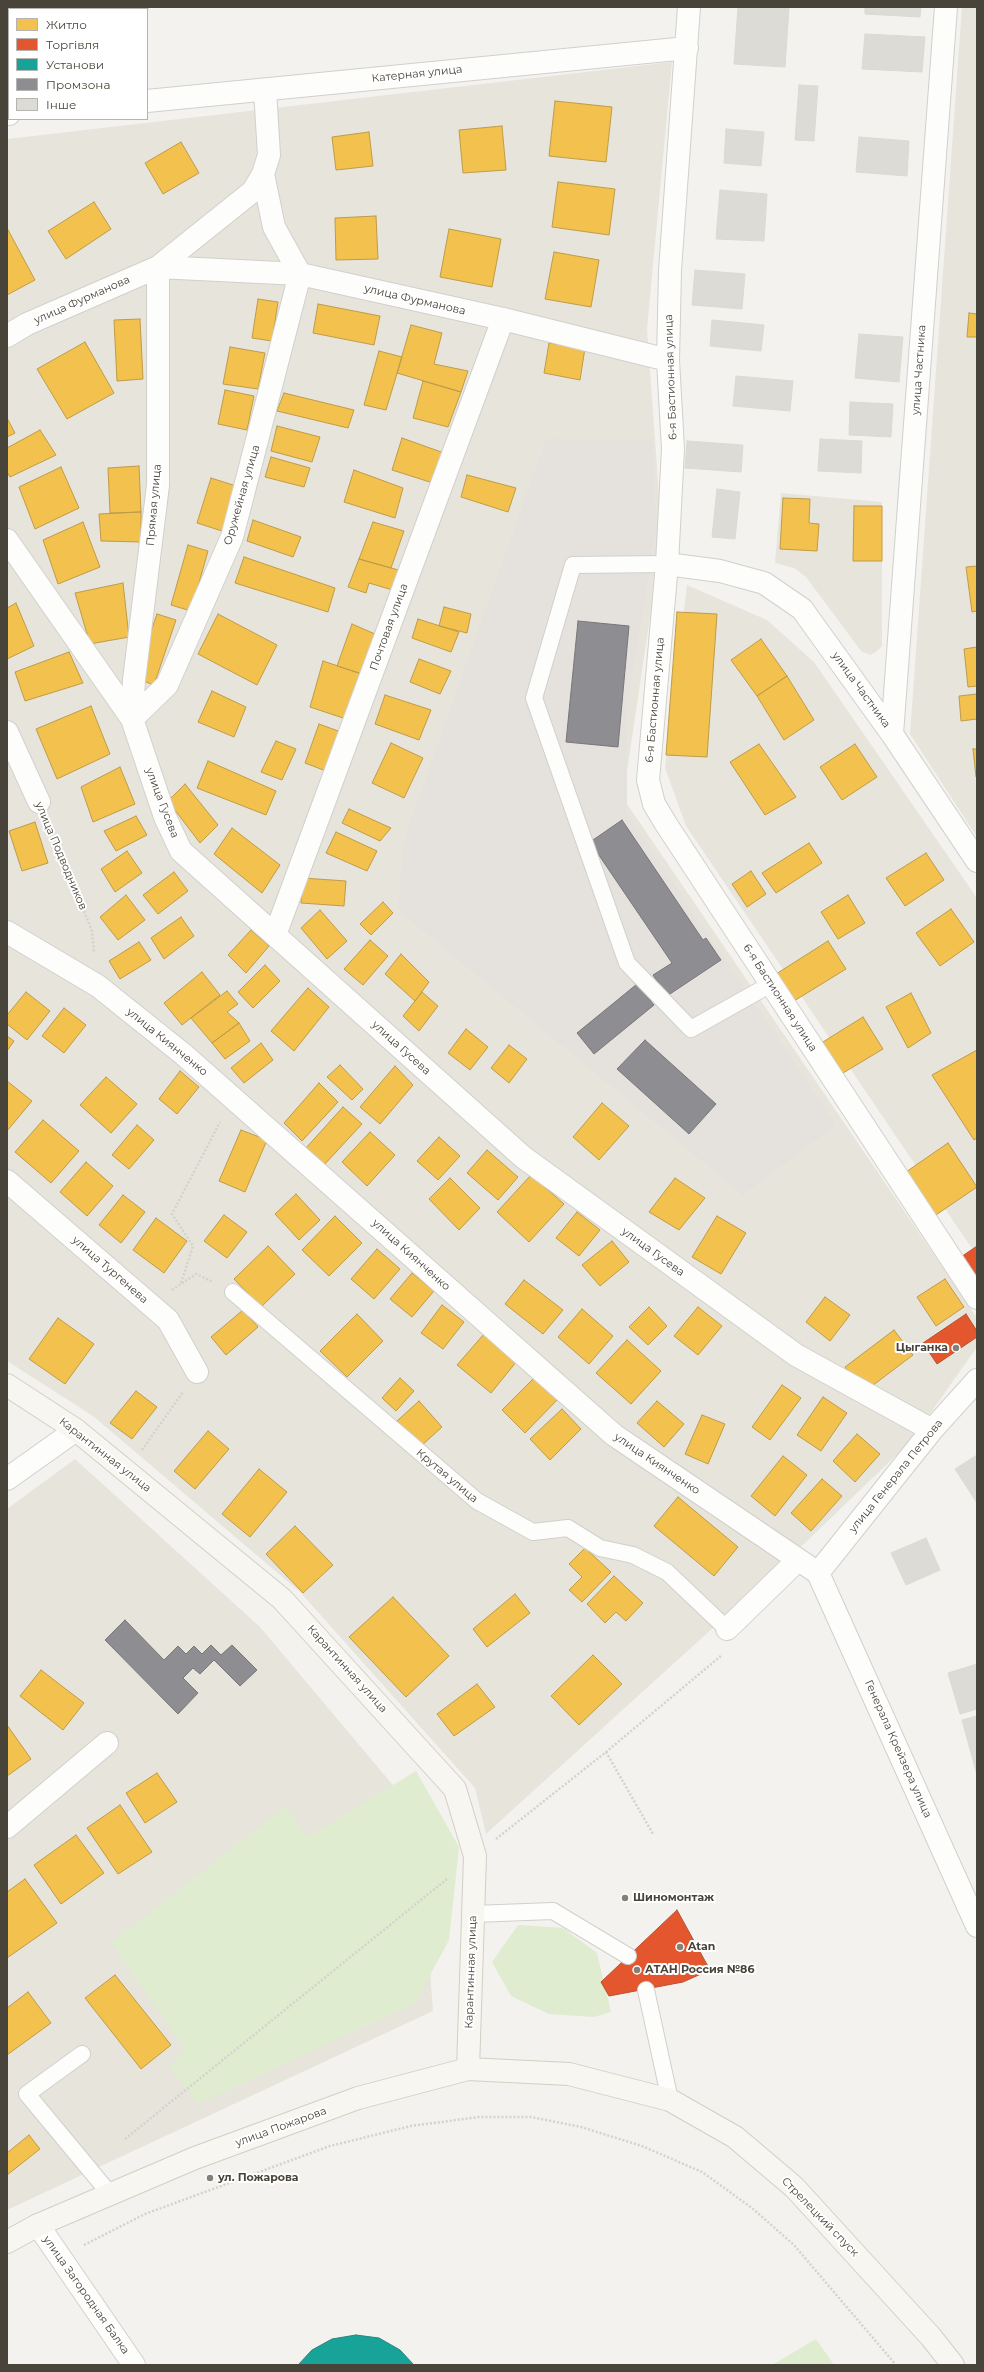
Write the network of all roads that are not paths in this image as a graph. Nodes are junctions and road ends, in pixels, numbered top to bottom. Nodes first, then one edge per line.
1 (689, 7) edge
2 (946, 7) edge
3 (687, 48) junction
4 (265, 90) junction
5 (148, 101) edge
6 (264, 174) junction
7 (158, 267) junction
8 (300, 274) junction
9 (503, 319) junction
10 (7, 336) edge
11 (668, 360) junction
12 (7, 540) edge
13 (667, 564) junction
14 (132, 719) junction
15 (7, 732) edge
16 (892, 734) junction
17 (39, 802) road end
18 (977, 861) edge
19 (7, 932) edge
20 (275, 935) junction
21 (771, 984) junction
22 (7, 1181) edge
23 (233, 1292) road end
24 (977, 1298) edge
25 (197, 1372) road end
26 (977, 1380) edge
27 (7, 1384) edge
28 (76, 1430) junction
29 (932, 1430) junction
30 (7, 1479) edge
31 (798, 1560) junction
32 (818, 1573) junction
33 (727, 1639) joint
34 (107, 1743) dead end
35 (7, 1827) edge
36 (473, 1914) junction
37 (977, 1926) edge
38 (628, 1956) dead end
39 (646, 1990) dead end
40 (82, 2054) dead end
41 (468, 2069) junction
42 (569, 2074) joint
43 (670, 2100) junction
44 (110, 2194) junction
45 (38, 2225) junction
46 (7, 2242) edge
47 (134, 2365) edge
48 (953, 2365) edge

1 - 3 street, 6-я Бастионная улица
2 - 16 street, улица Частника
3 - 4 street, Катерная улица
3 - 11 street, 6-я Бастионная улица
4 - 5 street, Катерная улица
4 - 6 street, улица Фурманова
6 - 7 street, улица Фурманова
6 - 8 street
7 - 8 street, улица Фурманова
7 - 10 street, улица Фурманова
7 - 14 street, Прямая улица
8 - 9 street, улица Фурманова
8 - 14 street, Оружейная улица
9 - 11 street, улица Фурманова
9 - 20 street, Почтовая улица
11 - 13 street, 6-я Бастионная улица
12 - 14 street, улица Гусева
13 - 16 street, улица Частника
13 - 21 street, 6-я Бастионная улица
13 - 21 lane
14 - 20 street, улица Гусева
15 - 17 street, улица Подводников
16 - 18 street, улица Частника
19 - 31 street, улица Киянченко
20 - 29 street, улица Гусева
21 - 24 street, 6-я Бастионная улица
22 - 25 street, улица Тургенева
23 - 33 lane, Крутая улица
26 - 29 street, улица Генерала Петрова
27 - 28 main road, Карантинная улица
28 - 30 street
28 - 36 main road, Карантинная улица
29 - 32 street, улица Генерала Петрова
31 - 32 street, улица Киянченко
31 - 33 street
32 - 37 street, Генерала Крейзера улица
34 - 35 street
36 - 38 lane
36 - 41 main road, Карантинная улица
39 - 43 lane
40 - 44 lane
41 - 42 main road, улица Пожарова
41 - 44 main road, улица Пожарова
42 - 43 main road, Стрелецкий спуск
43 - 48 main road, Стрелецкий спуск
44 - 45 main road, улица Пожарова
45 - 46 main road, улица Пожарова
45 - 47 street, улица Загородная Балка

